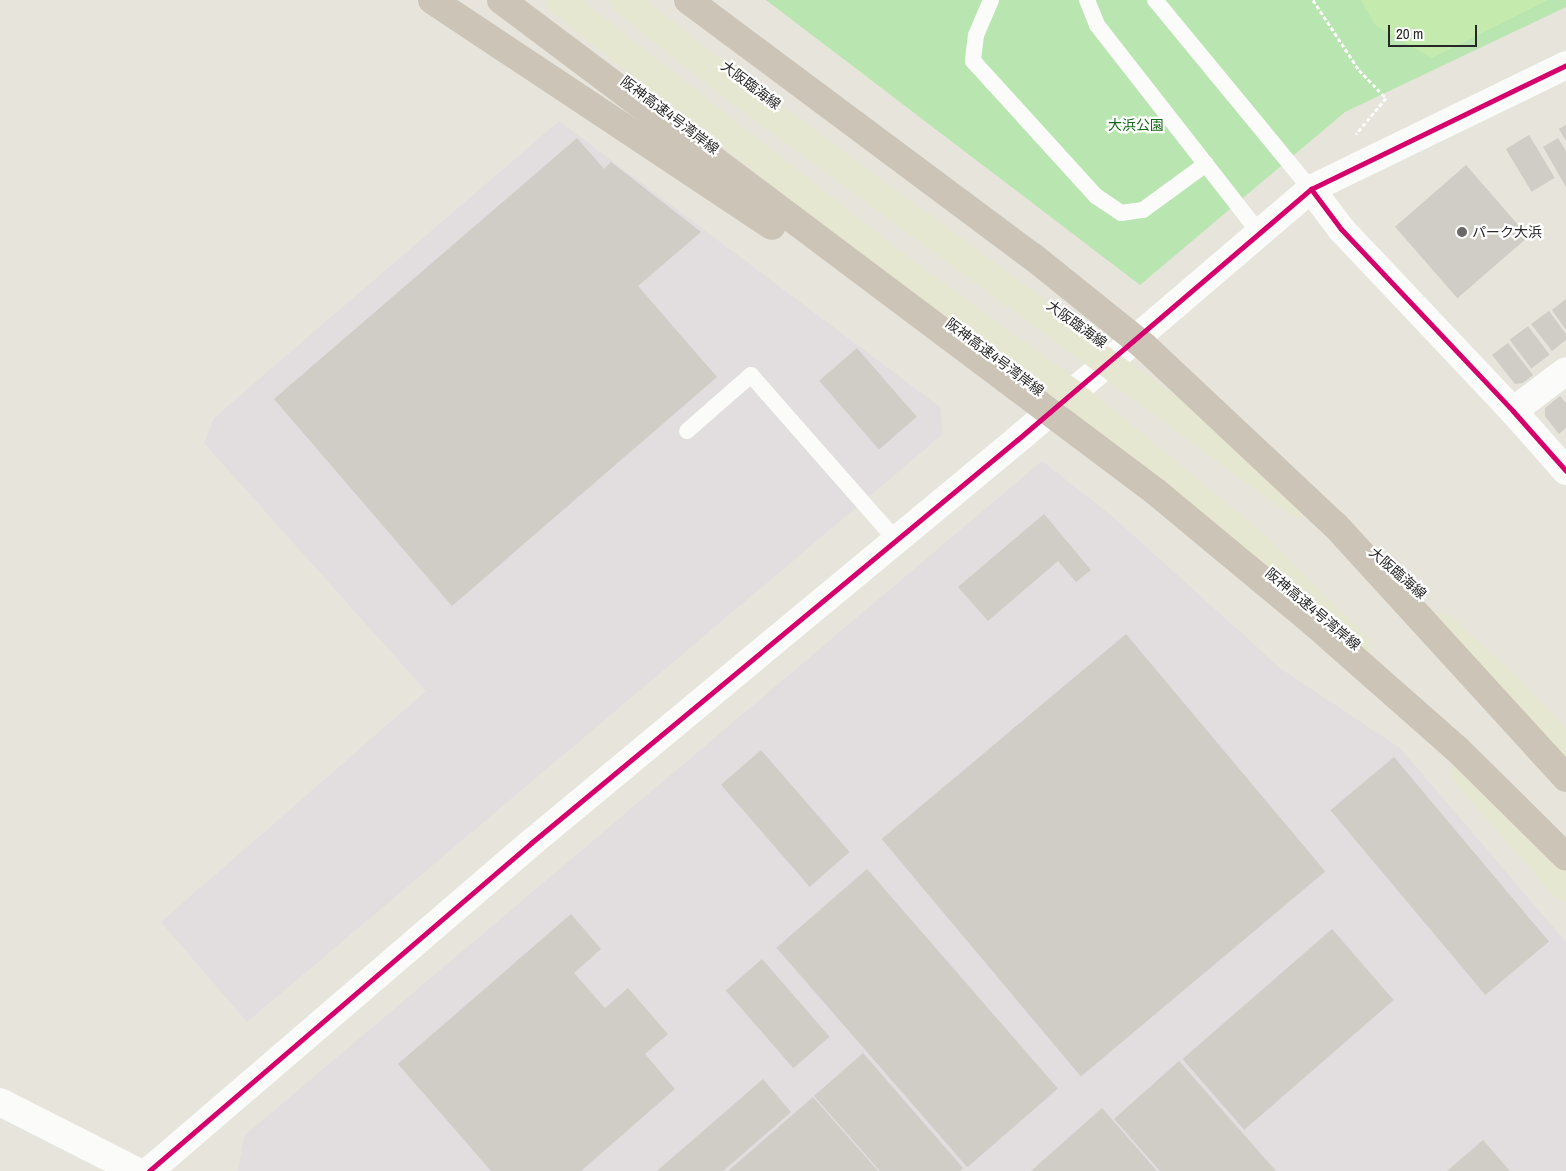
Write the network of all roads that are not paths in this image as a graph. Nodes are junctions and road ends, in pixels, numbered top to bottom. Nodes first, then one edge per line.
1 (432, 0) edge
2 (501, 0) edge
3 (559, 0) edge
4 (624, 0) edge
5 (688, 0) edge
6 (721, 0) edge
7 (991, 0) edge
8 (1087, 0) edge
9 (1155, 0) edge
10 (1566, 65) edge
11 (896, 155) junction
12 (1206, 164) junction
13 (1311, 188) junction
14 (1259, 232) junction
15 (980, 360) junction
16 (1108, 361) junction
17 (1566, 371) edge
18 (1070, 392) junction
19 (1513, 411) junction
20 (688, 431) dead end
21 (1566, 471) edge
22 (896, 540) junction
23 (1566, 749) edge
24 (1566, 778) edge
25 (1566, 857) edge
26 (1566, 888) edge
27 (0, 1102) edge
28 (136, 1171) edge
29 (149, 1171) edge

1 - 15 highway
2 - 15 highway, 阪神高速4号湾岸線
3 - 18 main road
4 - 16 main road, 大阪臨海線
5 - 11 highway
6 - 11 highway
7 - 12 lane
8 - 12 lane
9 - 13 lane
10 - 13 street
11 - 24 highway
12 - 14 lane
13 - 14 street
13 - 19 street
14 - 16 street
15 - 25 highway, 阪神高速4号湾岸線
16 - 18 street
16 - 23 main road, 大阪臨海線
17 - 19 street
18 - 22 street
18 - 26 main road
19 - 21 street
20 - 22 lane
22 - 29 street
27 - 28 street

